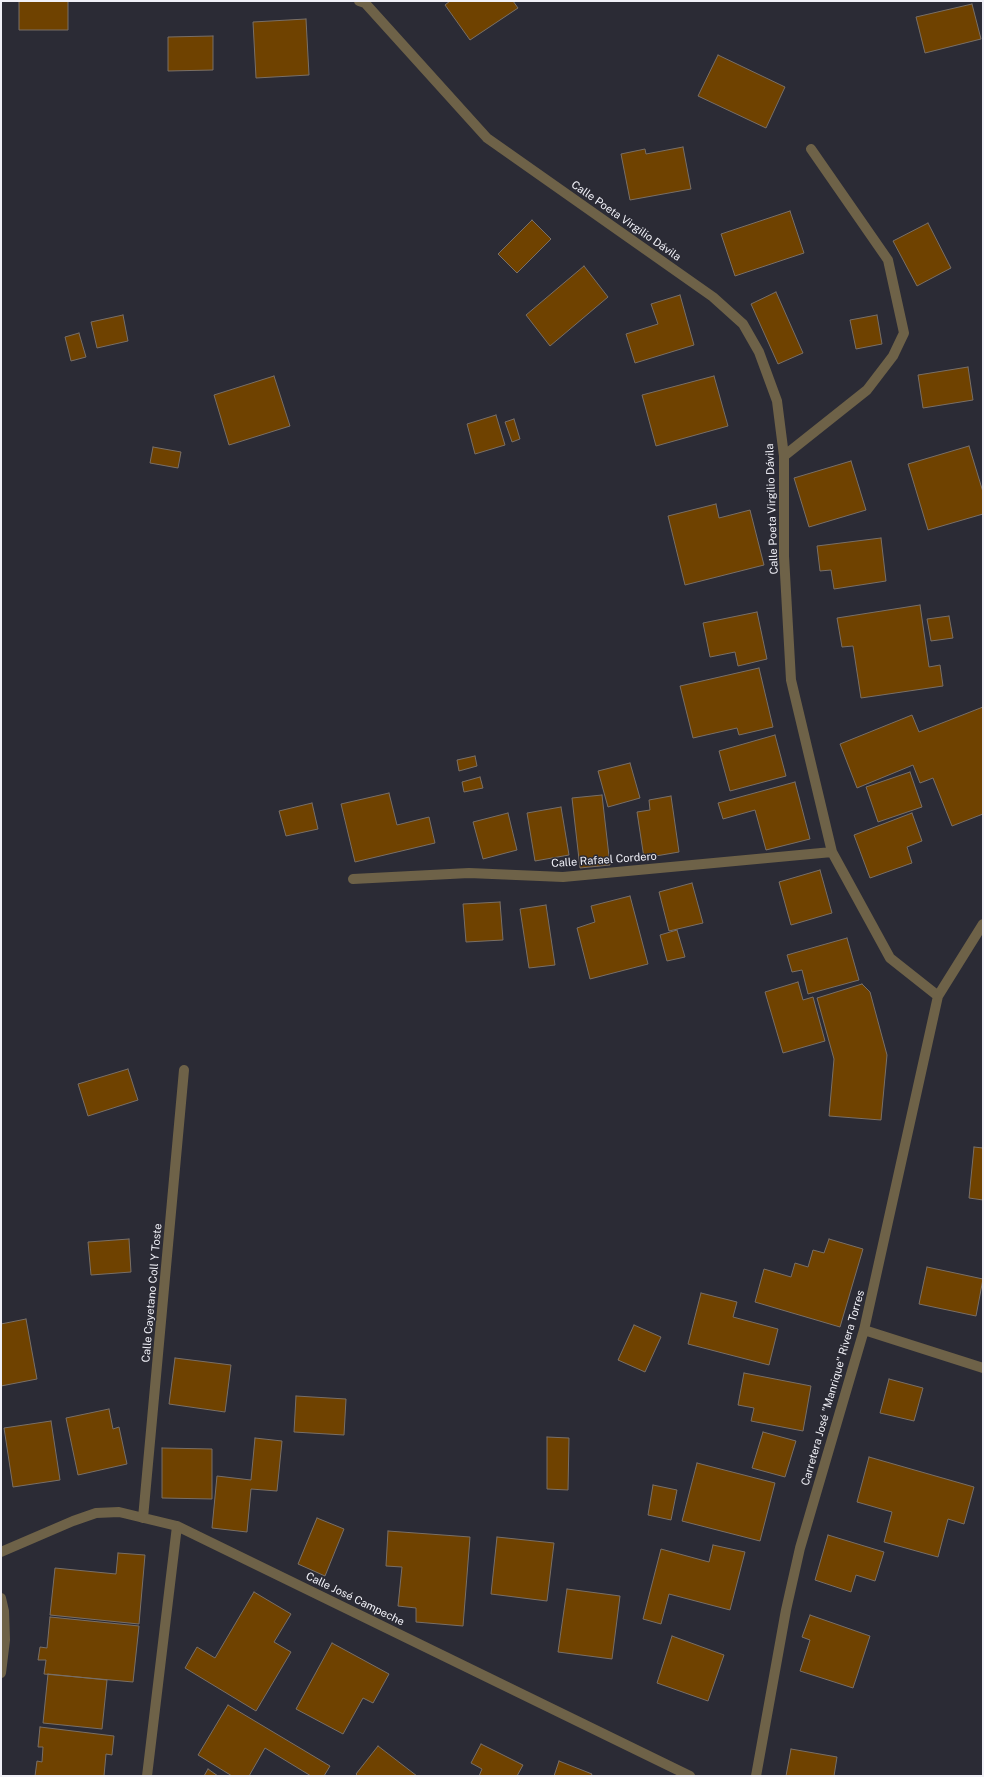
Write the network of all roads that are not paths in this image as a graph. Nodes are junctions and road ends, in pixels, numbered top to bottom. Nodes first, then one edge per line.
1 (363, 2) edge
2 (810, 149) dead end
3 (784, 456) junction
4 (832, 852) junction
5 (352, 879) dead end
6 (983, 924) edge
7 (938, 996) junction
8 (184, 1070) dead end
9 (864, 1330) junction
10 (983, 1368) edge
11 (143, 1518) junction
12 (177, 1526) junction
13 (1, 1552) edge
14 (1, 1598) edge
15 (1, 1673) edge
16 (147, 1776) edge
17 (690, 1776) edge
18 (756, 1776) edge

1 - 3 street, Calle Poeta Virgilio Dávila
2 - 3 street
3 - 4 street, Calle Poeta Virgilio Dávila
4 - 5 street, Calle Rafael Cordero
4 - 7 street, Calle Poeta Virgilio Dávila
6 - 7 street, Carretera José "Manrique" Rivera Torres
7 - 9 street, Carretera José "Manrique" Rivera Torres
8 - 11 street, Calle Cayetano Coll Y Toste
9 - 10 street
9 - 18 street, Carretera José "Manrique" Rivera Torres
11 - 12 street, Calle José Campeche
11 - 13 street, Calle José Campeche
12 - 16 street
12 - 17 street, Calle José Campeche
14 - 15 street

